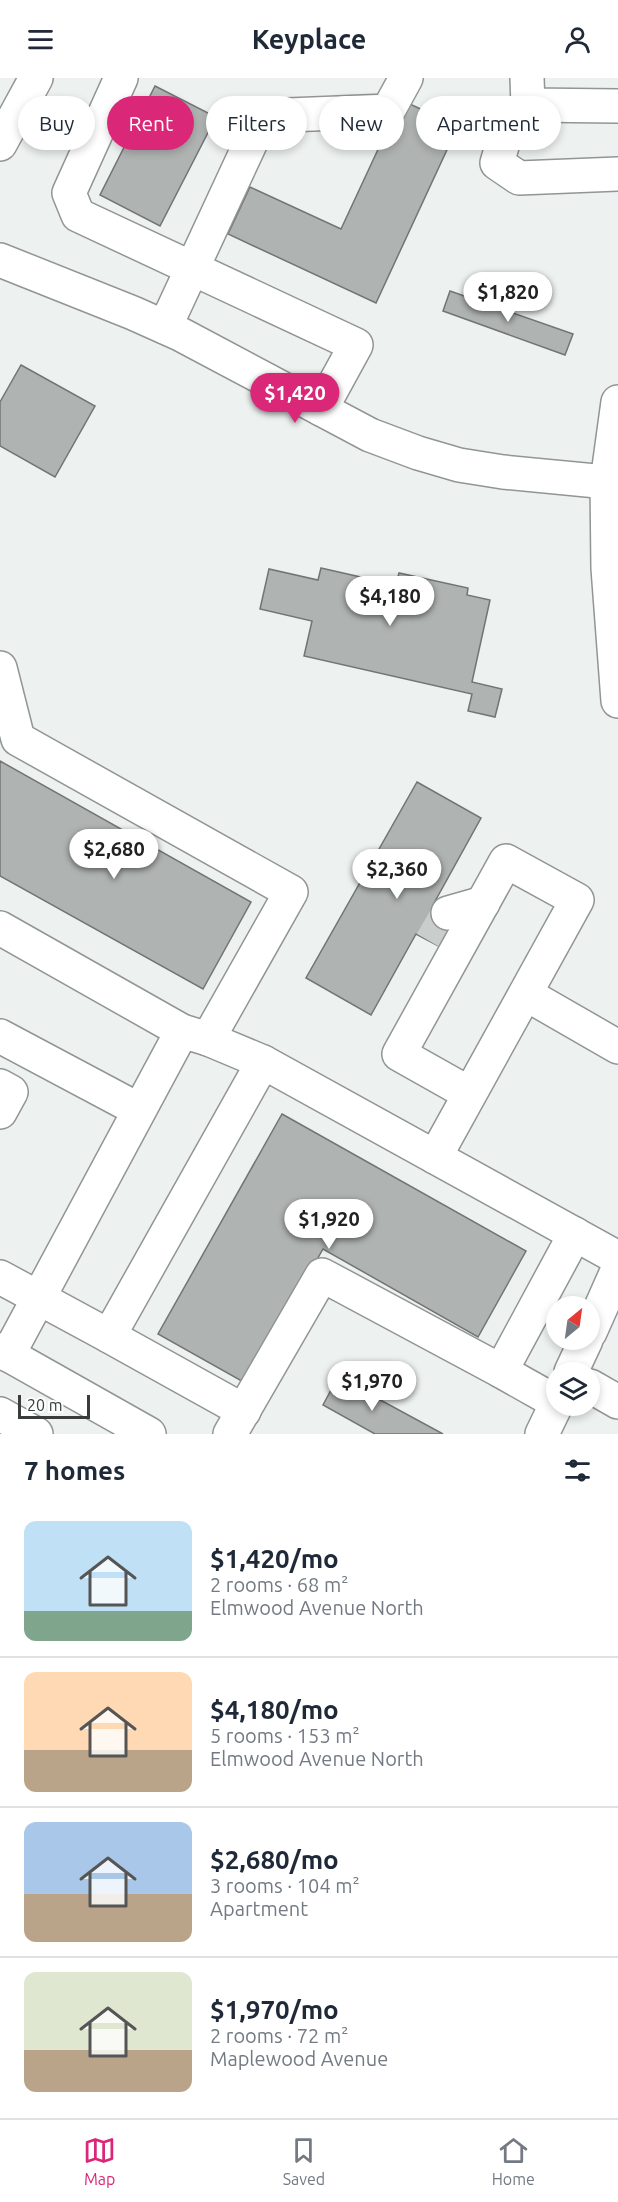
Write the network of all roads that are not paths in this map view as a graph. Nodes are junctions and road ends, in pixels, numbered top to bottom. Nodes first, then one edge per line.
1 (36, 78) edge
2 (121, 78) edge
3 (406, 78) edge
4 (528, 92) edge
5 (618, 106) edge
6 (0, 144) edge
7 (618, 174) edge
8 (0, 260) edge
9 (192, 268) junction
10 (165, 327) junction
11 (618, 402) edge
12 (321, 409) junction
13 (613, 482) edge
14 (0, 668) edge
15 (618, 701) edge
16 (483, 903) junction
17 (448, 913) tunnel mouth
18 (0, 928) edge
19 (431, 942) tunnel mouth
20 (435, 989) junction
21 (526, 993) junction
22 (195, 1035) junction
23 (0, 1036) edge
24 (618, 1047) edge
25 (263, 1062) junction
26 (0, 1086) edge
27 (470, 1094) junction
28 (139, 1110) junction
29 (0, 1112) edge
30 (435, 1157) junction
31 (575, 1234) junction
32 (618, 1258) edge
33 (0, 1277) edge
34 (614, 1291) edge
35 (38, 1298) junction
36 (600, 1315) edge
37 (110, 1336) junction
38 (4, 1352) edge
39 (501, 1371) junction
40 (600, 1392) edge
41 (546, 1397) edge
42 (618, 1402) edge
43 (0, 1414) edge
44 (550, 1416) edge
45 (237, 1423) edge
46 (36, 1434) edge
47 (149, 1434) edge
48 (542, 1434) edge

1 - 6 street
2 - 9 street
3 - 9 street
4 - 5 street
4 - 7 street
8 - 10 street
9 - 10 street
9 - 12 street
10 - 12 street
11 - 13 street
12 - 13 street
13 - 15 street
14 - 22 street
16 - 17 street
16 - 20 street
16 - 21 street
18 - 22 street
19 - 20 street
20 - 27 street
21 - 24 street
21 - 27 street
22 - 25 street
22 - 28 street
23 - 28 street
25 - 30 street
25 - 37 street
26 - 29 street
27 - 30 street
28 - 35 street
30 - 31 street
31 - 32 street
31 - 39 street
33 - 35 street
34 - 36 street
35 - 37 street
35 - 38 street
37 - 45 street
38 - 47 street
39 - 41 street
39 - 45 street
40 - 42 street
43 - 46 street
44 - 48 street

